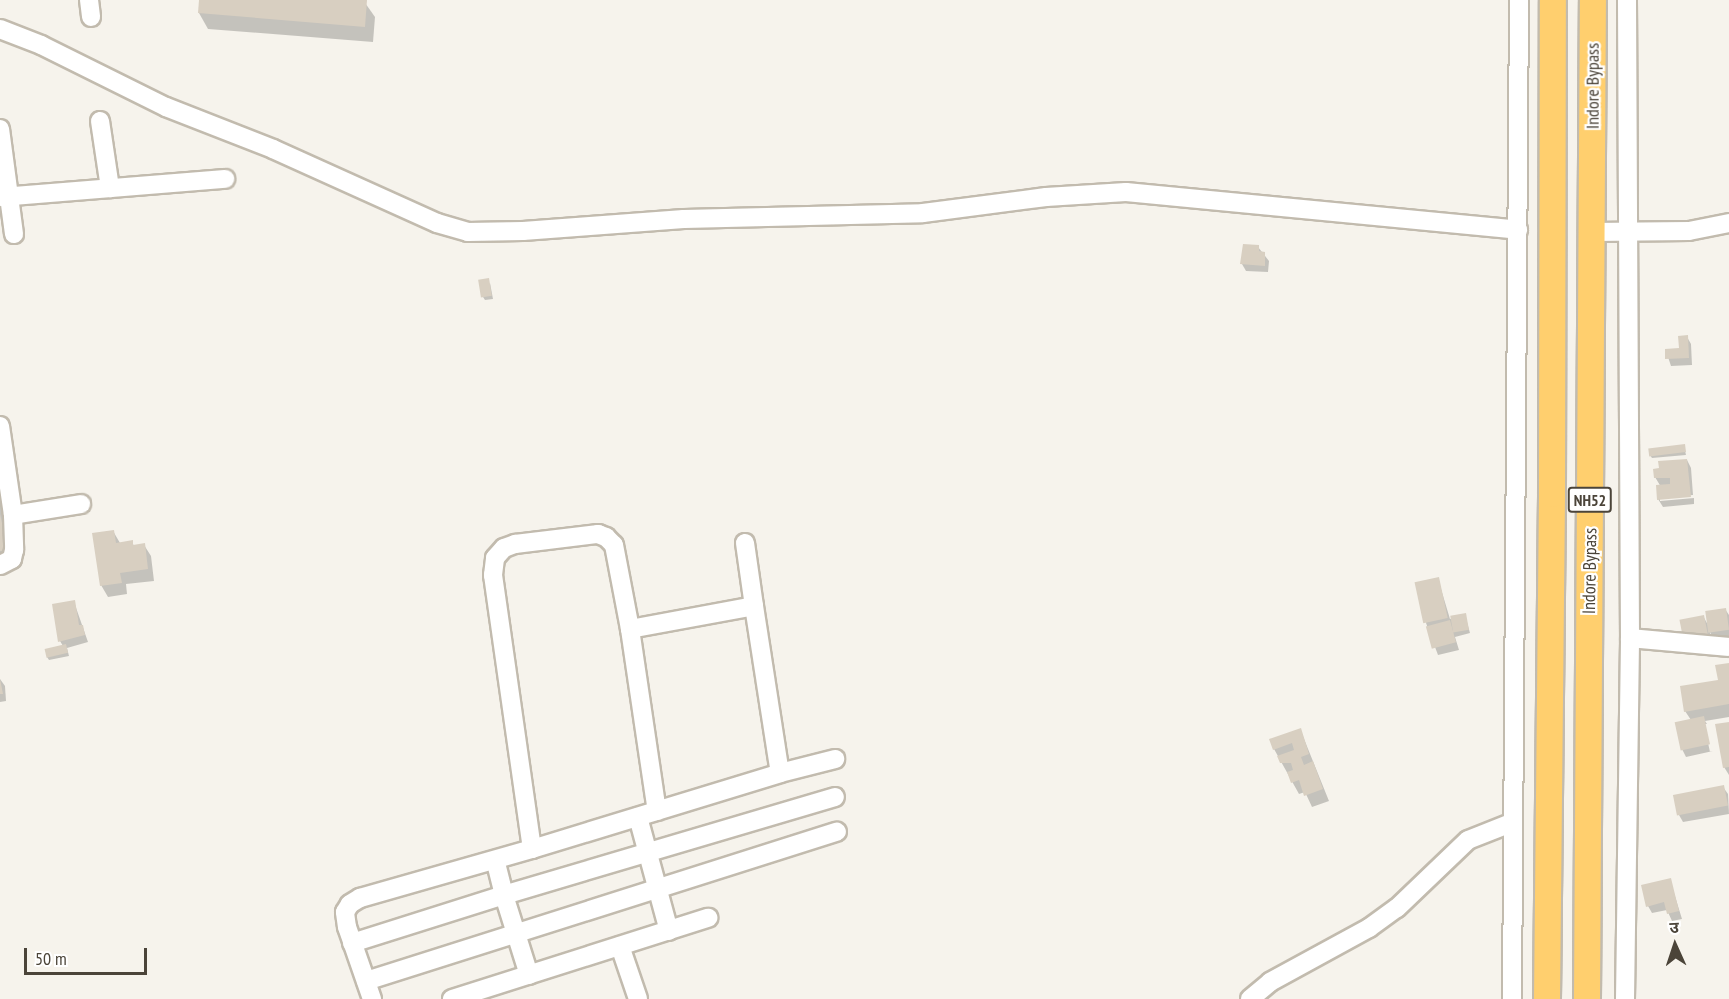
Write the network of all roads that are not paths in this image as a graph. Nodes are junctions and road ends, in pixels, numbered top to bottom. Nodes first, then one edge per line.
1 (1519, 0) edge
2 (1553, 0) edge
3 (1593, 0) edge
4 (1627, 0) edge
5 (0, 29) edge
6 (100, 121) dead end
7 (0, 129) edge
8 (225, 179) dead end
9 (110, 188) junction
10 (4, 196) edge
11 (1729, 223) edge
12 (1518, 230) junction
13 (1593, 232) junction
14 (1626, 233) junction
15 (14, 234) dead end
16 (0, 426) edge
17 (81, 504) dead end
18 (13, 514) junction
19 (745, 543) dead end
20 (0, 565) edge
21 (754, 606) junction
22 (630, 629) junction
23 (1630, 638) junction
24 (1729, 647) edge
25 (835, 759) dead end
26 (780, 773) junction
27 (835, 797) dead end
28 (657, 812) junction
29 (638, 817) junction
30 (1511, 823) junction
31 (837, 832) dead end
32 (532, 849) junction
33 (646, 853) junction
34 (495, 860) junction
35 (656, 889) junction
36 (504, 895) junction
37 (708, 918) dead end
38 (669, 931) junction
39 (518, 933) junction
40 (352, 943) junction
41 (620, 946) junction
42 (529, 975) junction
43 (366, 981) junction
44 (500, 992) edge
45 (372, 999) edge
46 (452, 999) edge
47 (638, 999) edge
48 (1250, 999) edge
49 (1512, 999) edge
50 (1547, 999) edge
51 (1587, 999) edge
52 (1625, 999) edge

1 - 12 street
2 - 50 highway, NH52
3 - 13 highway, Indore Bypass / NH52
4 - 14 street
5 - 12 street
6 - 9 street
7 - 10 street
8 - 9 street
9 - 10 street
10 - 15 street
11 - 14 street
12 - 30 street
13 - 14 street
13 - 51 highway, Indore Bypass / NH52
14 - 23 street
16 - 18 street
17 - 18 street
18 - 20 street
19 - 21 street
21 - 22 street
21 - 26 street
22 - 28 street
22 - 32 street
23 - 24 street
23 - 52 street
25 - 26 street
26 - 28 street
27 - 33 street
28 - 29 street
29 - 32 street
29 - 33 street
30 - 48 street
30 - 49 street
31 - 35 street
32 - 34 street
33 - 35 street
33 - 36 street
34 - 36 street
34 - 40 street
35 - 38 street
35 - 39 street
36 - 39 street
36 - 40 street
37 - 38 street
38 - 41 street
39 - 42 street
39 - 43 street
40 - 43 street
41 - 42 street
41 - 47 street
42 - 44 street
43 - 45 street
44 - 46 street

